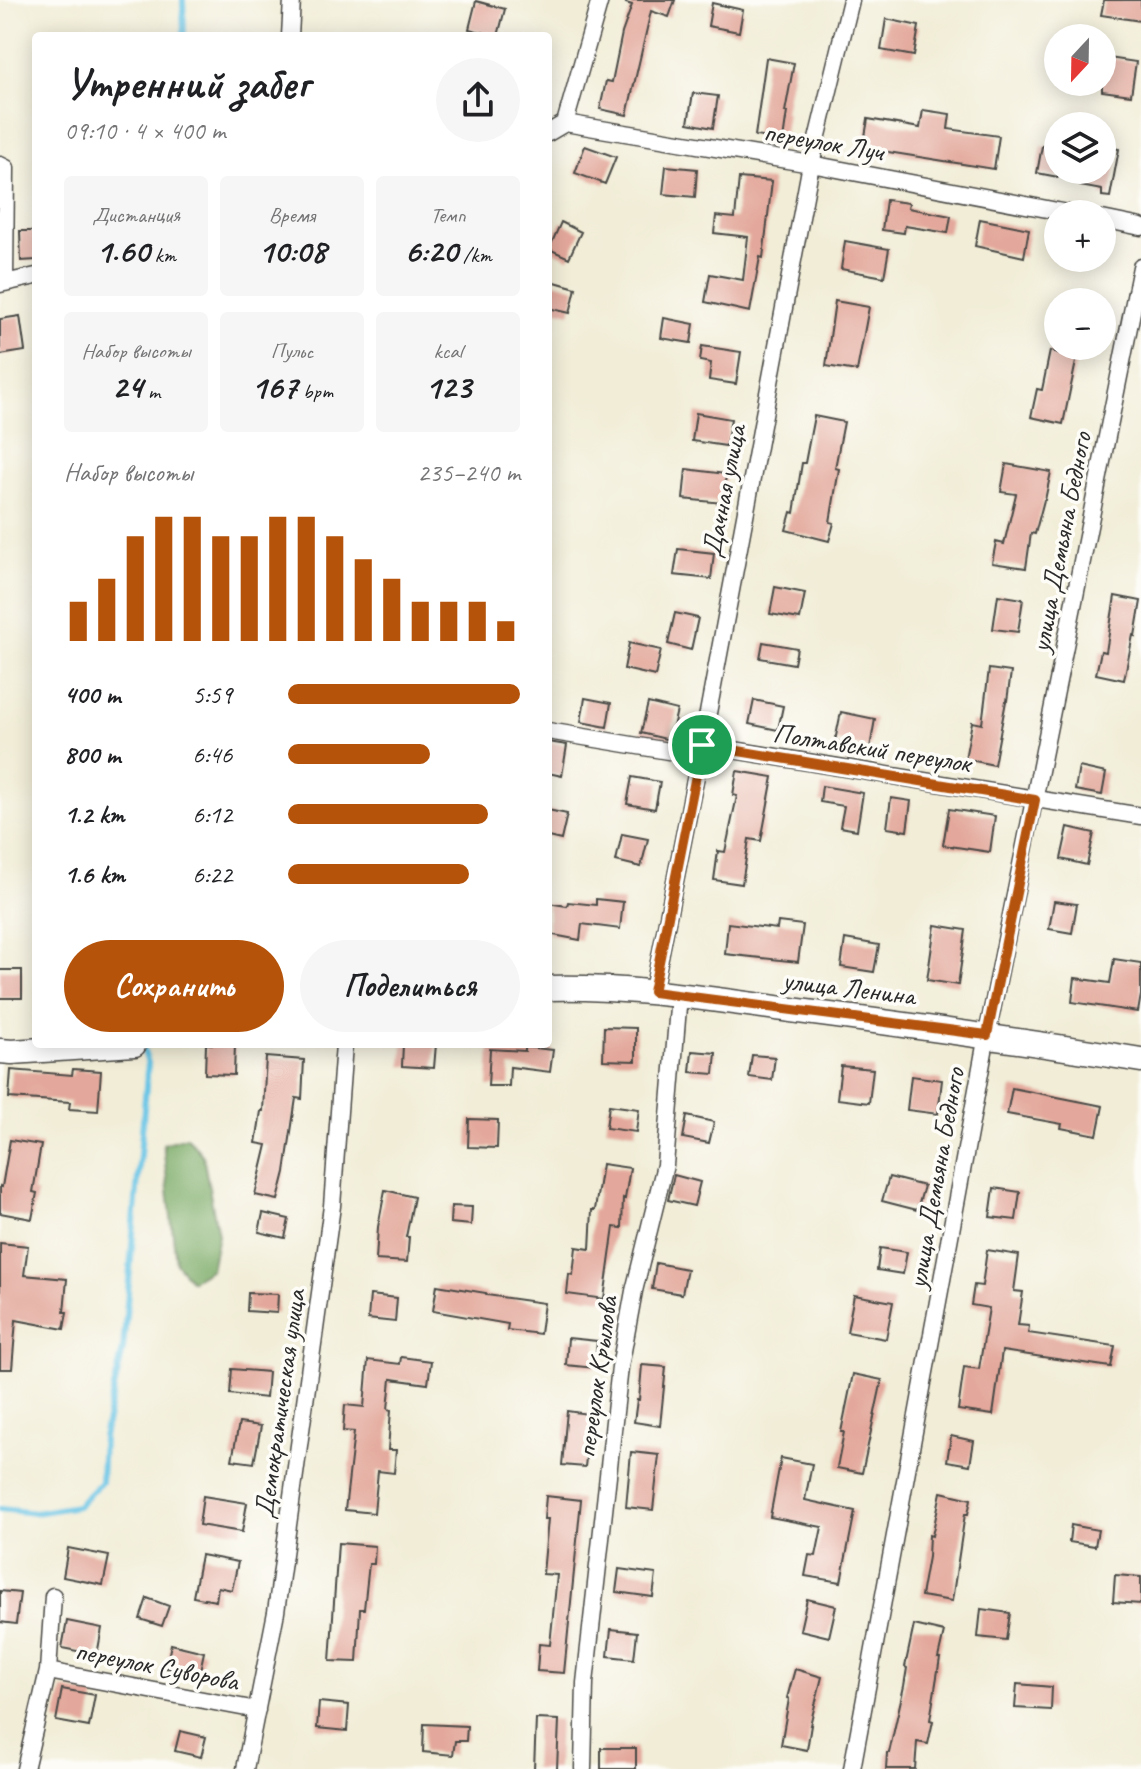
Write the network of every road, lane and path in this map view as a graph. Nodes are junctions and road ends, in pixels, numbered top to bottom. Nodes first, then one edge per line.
1 (292, 0) edge
2 (600, 0) edge
3 (851, 0) edge
4 (290, 32) edge
5 (565, 123) junction
6 (552, 131) edge
7 (811, 164) junction
8 (0, 165) edge
9 (1044, 208) edge
10 (1116, 222) edge
11 (1141, 227) edge
12 (1141, 267) edge
13 (32, 277) edge
14 (2, 283) edge
15 (552, 732) edge
16 (702, 745) junction
17 (1035, 800) junction
18 (1141, 816) edge
19 (552, 988) edge
20 (653, 992) junction
21 (679, 995) junction
22 (987, 1035) junction
23 (72, 1048) edge
24 (344, 1048) edge
25 (0, 1051) edge
26 (1141, 1060) edge
27 (53, 1596) dead end
28 (48, 1671) junction
29 (257, 1710) junction
30 (25, 1769) edge
31 (245, 1769) edge
32 (583, 1769) edge
33 (852, 1769) edge

1 - 4 street
2 - 5 street
3 - 7 street, Дачная улица
5 - 6 street
5 - 7 street, переулок Луч
7 - 9 street, переулок Луч
7 - 16 street, Дачная улица
8 - 14 street
10 - 11 street
12 - 17 street, улица Демьяна Бедного
13 - 14 street
15 - 16 street, Полтавский переулок
16 - 17 street, Полтавский переулок
16 - 20 street, Дачная улица
17 - 18 street, Полтавский переулок
17 - 22 street, улица Демьяна Бедного
19 - 20 street, улица Ленина
20 - 21 street, улица Ленина
21 - 22 street, улица Ленина
21 - 32 street, переулок Крылова
22 - 26 street, улица Ленина
22 - 33 street, улица Демьяна Бедного
23 - 25 street
24 - 29 street, Демократическая улица
27 - 28 street, переулок Суворова
28 - 29 street, переулок Суворова
28 - 30 street, переулок Суворова
29 - 31 street, Демократическая улица

